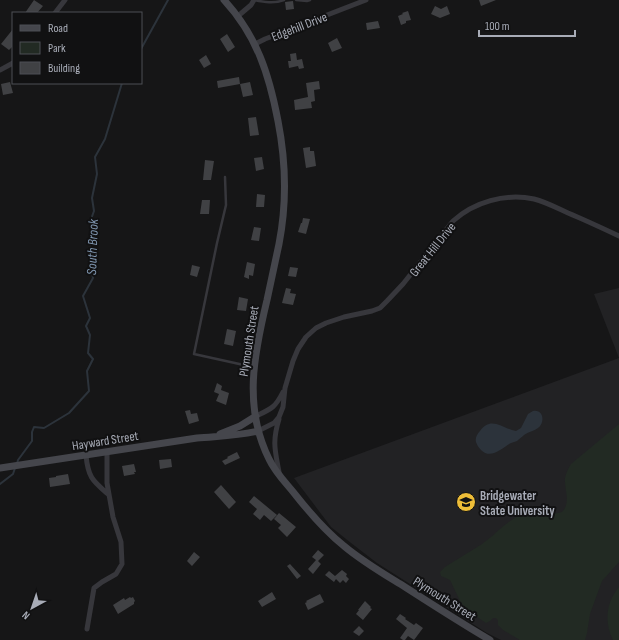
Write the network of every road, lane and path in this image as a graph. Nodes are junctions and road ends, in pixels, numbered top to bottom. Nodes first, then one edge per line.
1 (65, 0) edge
2 (224, 0) edge
3 (254, 0) edge
4 (284, 0) edge
5 (296, 0) edge
6 (310, 0) edge
7 (366, 0) edge
8 (56, 12) edge
9 (238, 16) junction
10 (255, 44) junction
11 (12, 64) edge
12 (0, 70) edge
13 (225, 177) dead end
14 (619, 236) edge
15 (254, 367) junction
16 (285, 388) junction
17 (283, 406) junction
18 (256, 416) junction
19 (258, 431) junction
20 (214, 436) junction
21 (107, 452) junction
22 (86, 455) junction
23 (0, 468) edge
24 (279, 475) junction
25 (109, 495) junction
26 (87, 629) dead end
27 (490, 640) edge

1 - 8 street
2 - 9 main road, Plymouth Street
3 - 4 lane
3 - 9 street
5 - 6 lane
7 - 10 street, Edgehill Drive
9 - 10 main road, Plymouth Street
10 - 15 main road, Plymouth Street
11 - 12 street
13 - 15 lane
14 - 16 street, Great Hill Drive
15 - 18 main road, Plymouth Street
16 - 17 street, Great Hill Drive
16 - 18 street, Great Hill Drive
17 - 19 street, Great Hill Drive
17 - 24 street, Great Hill Drive
18 - 19 main road, Plymouth Street
18 - 20 main road, Hayward Street
19 - 20 main road, Hayward Street
19 - 24 main road, Plymouth Street
20 - 21 main road, Hayward Street
21 - 22 main road, Hayward Street
21 - 25 street
22 - 23 main road, Hayward Street
22 - 25 street
24 - 27 main road, Plymouth Street
25 - 26 street

